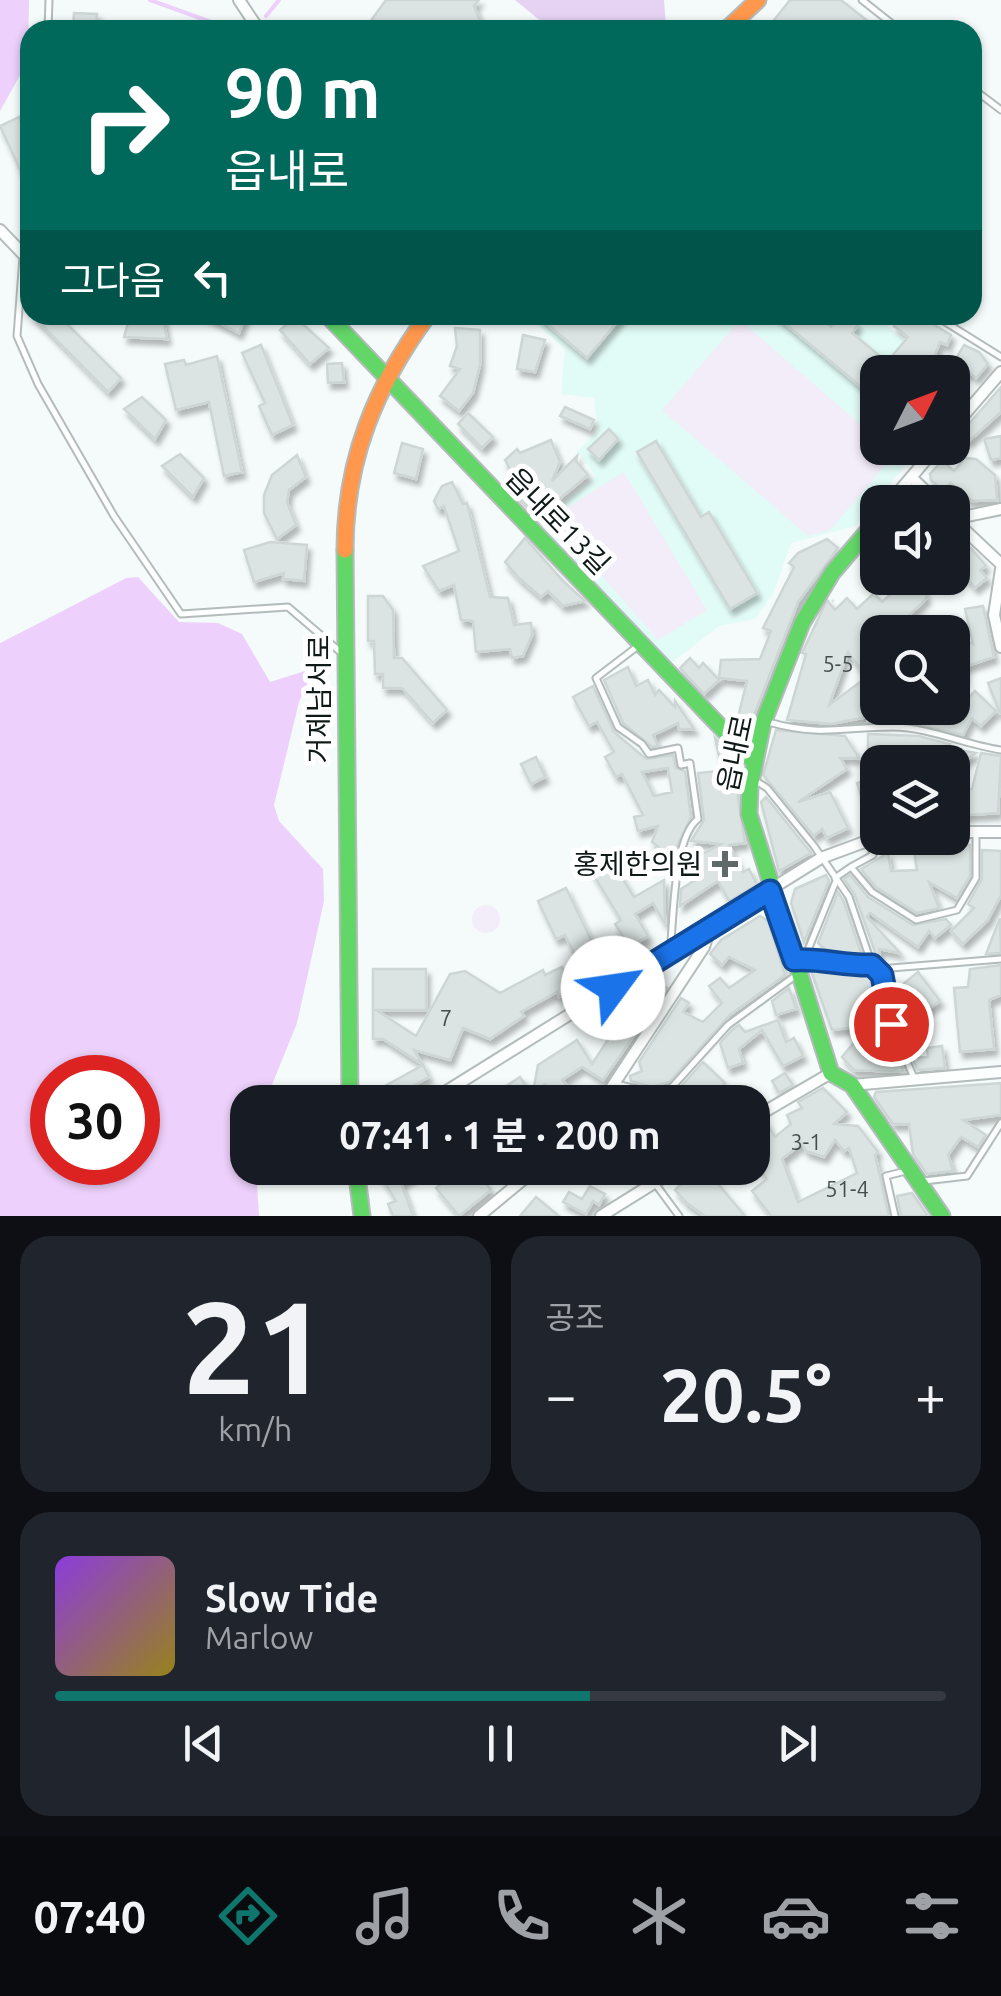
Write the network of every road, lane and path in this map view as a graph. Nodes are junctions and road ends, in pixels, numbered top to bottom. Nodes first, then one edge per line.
1 (758, 0) edge
2 (862, 0) edge
3 (737, 20) edge
4 (887, 20) edge
5 (0, 230) edge
6 (20, 248) edge
7 (20, 316) edge
8 (336, 325) edge
9 (422, 325) edge
10 (950, 325) edge
11 (1001, 357) edge
12 (1001, 372) edge
13 (386, 380) junction
14 (970, 407) edge
15 (921, 465) edge
16 (910, 477) junction
17 (904, 485) edge
18 (919, 485) edge
19 (1001, 509) edge
20 (970, 515) edge
21 (970, 535) edge
22 (860, 541) edge
23 (1001, 567) edge
24 (822, 590) junction
25 (860, 631) edge
26 (642, 643) junction
27 (1001, 647) edge
28 (344, 655) junction
29 (765, 721) junction
30 (919, 732) junction
31 (917, 745) edge
32 (1001, 750) edge
33 (752, 770) junction
34 (693, 786) junction
35 (970, 831) edge
36 (976, 831) junction
37 (1001, 832) edge
38 (860, 842) edge
39 (873, 855) edge
40 (820, 858) junction
41 (851, 868) junction
42 (836, 879) junction
43 (770, 891) junction
44 (709, 930) junction
45 (670, 954) junction
46 (1001, 959) edge
47 (796, 967) junction
48 (874, 967) junction
49 (1001, 1072) edge
50 (831, 1073) junction
51 (915, 1080) junction
52 (614, 1083) joint
53 (350, 1085) edge
54 (457, 1085) edge
55 (622, 1085) edge
56 (674, 1085) edge
57 (852, 1085) junction
58 (770, 1109) edge
59 (1001, 1123) edge
60 (913, 1176) junction
61 (358, 1185) edge
62 (516, 1185) edge
63 (645, 1185) edge
64 (663, 1185) edge
65 (362, 1216) edge
66 (479, 1216) edge
67 (601, 1216) edge
68 (679, 1216) edge
69 (895, 1216) edge
70 (942, 1216) edge

1 - 3 street
2 - 4 lane
5 - 6 street
7 - 28 lane
8 - 13 street, 읍내로13길
9 - 13 street, 거제남서로
10 - 11 lane
12 - 14 street
13 - 26 street, 읍내로13길
13 - 28 street, 거제남서로
15 - 16 street
16 - 17 street
16 - 18 street
19 - 20 street
21 - 23 street
22 - 24 street, 읍내로
23 - 27 street
24 - 25 path
24 - 29 street, 읍내로
26 - 33 street, 읍내로13길
26 - 34 lane
28 - 53 street, 거제남서로
29 - 30 lane
29 - 33 street, 읍내로
30 - 31 path
30 - 32 lane
33 - 34 path
33 - 40 lane
33 - 43 street, 읍내로
34 - 45 lane
35 - 36 street
36 - 37 street
36 - 41 lane
38 - 40 street
39 - 41 lane
40 - 42 lane
40 - 43 street
41 - 42 lane
42 - 47 lane
42 - 48 lane
43 - 44 street
43 - 47 street, 읍내로
44 - 45 street
44 - 52 street
45 - 54 street
46 - 48 lane
47 - 48 lane
47 - 50 street, 읍내로
47 - 56 lane
48 - 51 lane
49 - 51 street
50 - 57 street
50 - 58 street
51 - 57 street
52 - 55 lane
57 - 60 street
59 - 60 lane
60 - 69 lane
60 - 70 street
61 - 65 street
62 - 66 street
63 - 67 street
64 - 68 lane

